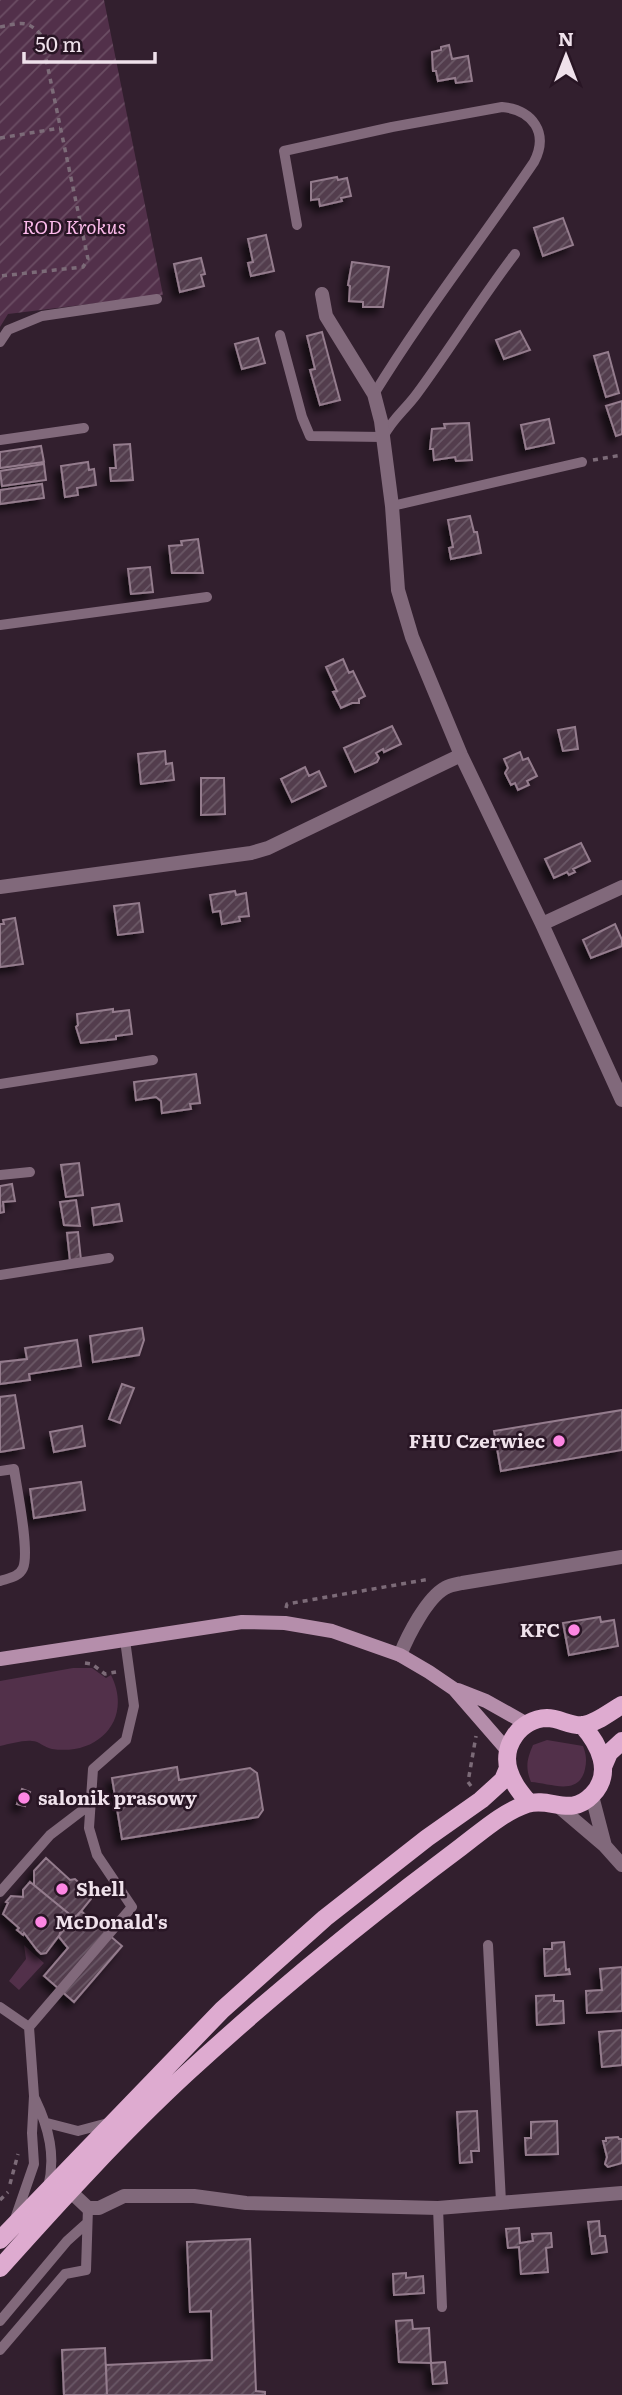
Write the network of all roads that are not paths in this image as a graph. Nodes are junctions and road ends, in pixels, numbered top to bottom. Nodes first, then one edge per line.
1 (297, 225) dead end
2 (515, 254) dead end
3 (322, 294) dead end
4 (157, 299) dead end
5 (280, 335) dead end
6 (0, 342) edge
7 (374, 394) junction
8 (84, 428) dead end
9 (383, 437) junction
10 (0, 440) edge
11 (582, 462) road end
12 (393, 506) junction
13 (206, 597) dead end
14 (0, 625) edge
15 (461, 755) junction
16 (0, 887) edge
17 (622, 887) edge
18 (542, 924) junction
19 (153, 1059) dead end
20 (0, 1084) edge
21 (621, 1094) edge
22 (30, 1172) dead end
23 (0, 1175) edge
24 (109, 1258) dead end
25 (0, 1275) edge
26 (0, 1471) edge
27 (622, 1557) edge
28 (0, 1581) edge
29 (125, 1640) junction
30 (400, 1655) junction
31 (0, 1659) edge
32 (454, 1689) junction
33 (622, 1705) edge
34 (527, 1724) junction
35 (582, 1726) junction
36 (622, 1741) edge
37 (508, 1750) junction
38 (603, 1767) junction
39 (508, 1768) junction
40 (592, 1796) junction
41 (92, 1803) junction
42 (529, 1803) junction
43 (558, 1806) junction
44 (605, 1846) junction
45 (622, 1865) edge
46 (0, 1892) edge
47 (488, 1945) dead end
48 (0, 2007) edge
49 (29, 2027) junction
50 (34, 2096) junction
51 (114, 2120) junction
52 (47, 2123) junction
53 (66, 2170) junction
54 (47, 2191) junction
55 (71, 2192) junction
56 (622, 2193) edge
57 (501, 2202) junction
58 (438, 2207) junction
59 (88, 2216) junction
60 (42, 2224) junction
61 (5, 2234) edge
62 (0, 2268) edge
63 (442, 2306) dead end
64 (0, 2321) edge
65 (0, 2350) edge

1 - 7 lane
2 - 9 lane
3 - 7 street
4 - 6 lane
5 - 9 lane
7 - 9 street
8 - 10 lane
9 - 12 street
11 - 12 lane
12 - 15 street
13 - 14 lane
15 - 16 street
15 - 18 street
17 - 18 street
18 - 21 street
19 - 20 lane
22 - 23 lane
24 - 25 lane
26 - 28 lane
27 - 30 street
29 - 30 street
29 - 31 street
29 - 41 lane
30 - 32 street
32 - 34 street
32 - 37 street
33 - 35 main road
34 - 35 main road
34 - 37 main road
35 - 38 main road
36 - 38 main road
37 - 39 main road
38 - 40 main road
39 - 42 main road
39 - 51 main road
40 - 43 main road
40 - 44 street
41 - 46 lane
41 - 49 lane
42 - 43 main road
42 - 55 main road
43 - 44 street
44 - 45 street
47 - 57 lane
48 - 49 lane
49 - 50 lane
50 - 52 lane
50 - 61 lane
51 - 52 lane
51 - 53 main road
52 - 54 lane
53 - 54 main road
53 - 55 street
54 - 60 lane
54 - 61 main road
55 - 59 street
55 - 60 main road
56 - 57 street
57 - 58 street
58 - 59 street
58 - 63 lane
59 - 64 lane
59 - 65 lane
60 - 62 main road

